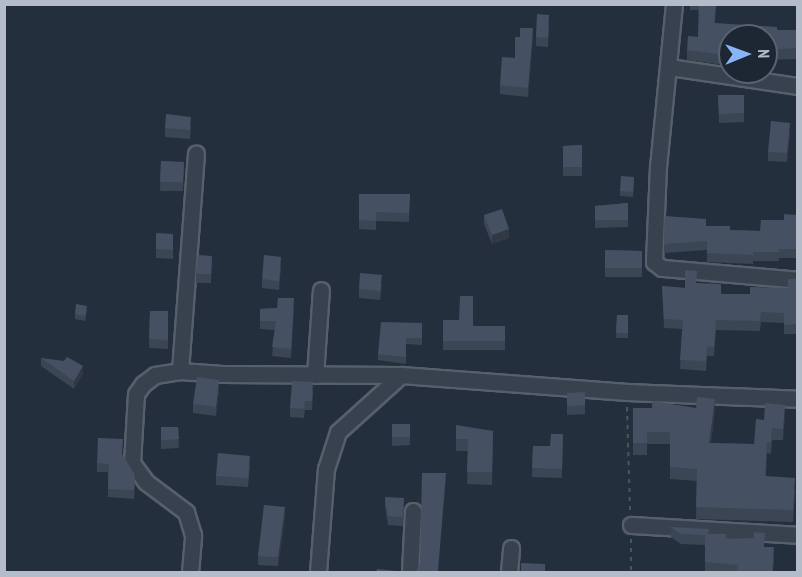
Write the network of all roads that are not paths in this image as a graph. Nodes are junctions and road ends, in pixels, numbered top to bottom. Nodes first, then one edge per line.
1 (674, 4) edge
2 (669, 67) junction
3 (798, 86) edge
4 (196, 154) dead end
5 (798, 280) edge
6 (321, 290) dead end
7 (180, 370) junction
8 (315, 375) junction
9 (401, 375) junction
10 (798, 399) edge
11 (413, 511) dead end
12 (631, 525) road end
13 (798, 536) edge
14 (511, 548) dead end
15 (190, 573) edge
16 (318, 573) edge
17 (410, 573) edge
18 (509, 573) edge

1 - 2 street
2 - 3 street
2 - 5 street
4 - 7 street
6 - 8 street
7 - 8 street
7 - 15 street
8 - 9 street
9 - 10 street
9 - 16 street
11 - 17 street
12 - 13 street
14 - 18 street

